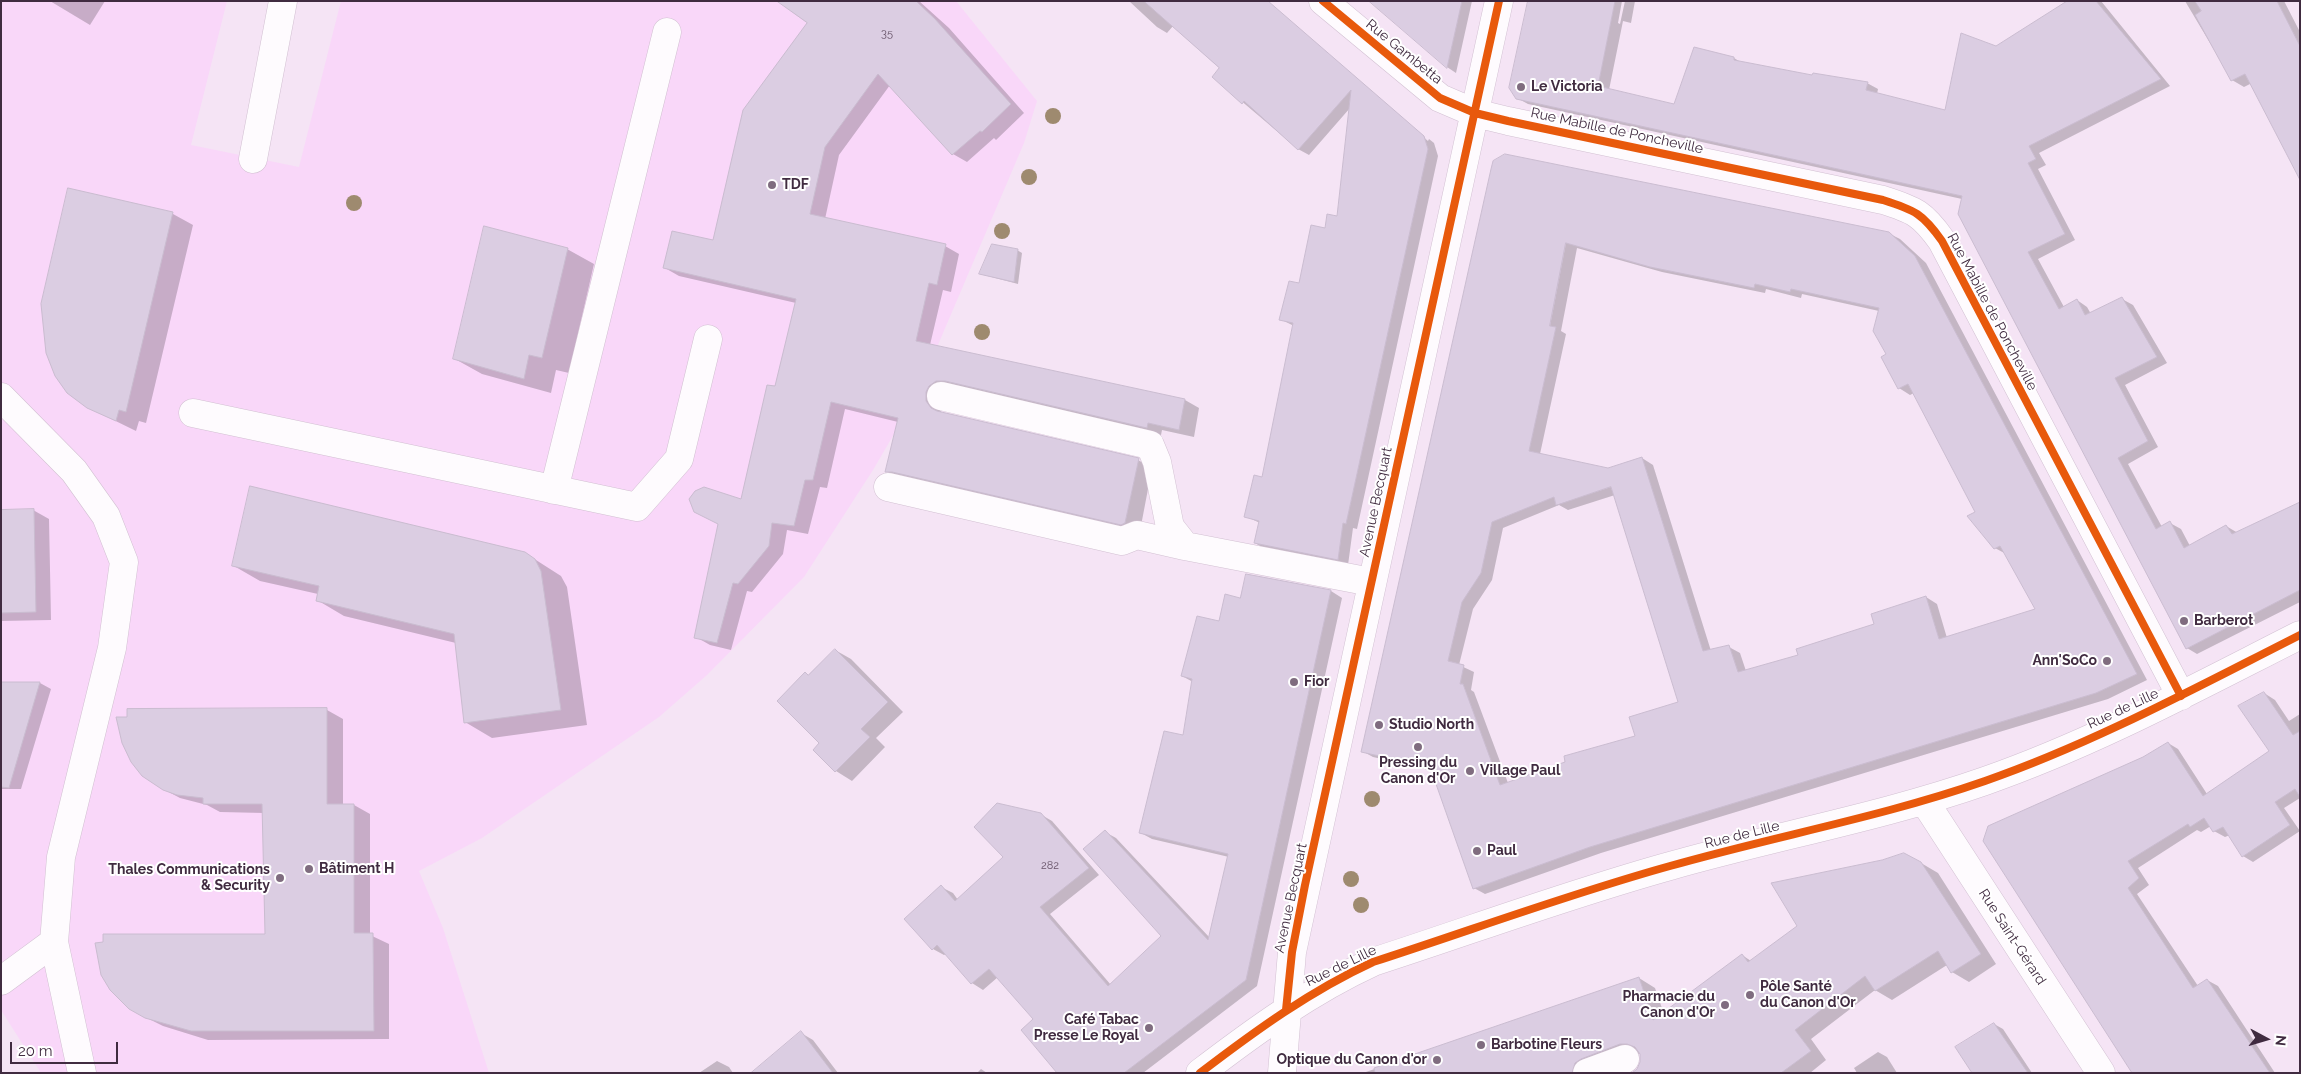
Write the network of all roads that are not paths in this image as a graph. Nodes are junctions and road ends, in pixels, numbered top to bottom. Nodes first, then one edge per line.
1 (284, 1) edge
2 (1323, 1) edge
3 (1499, 1) edge
4 (667, 32) dead end
5 (1475, 113) junction
6 (253, 159) dead end
7 (708, 339) dead end
8 (941, 396) dead end
9 (1, 397) edge
10 (193, 413) dead end
11 (888, 487) dead end
12 (554, 490) junction
13 (1185, 546) junction
14 (1371, 582) junction
15 (2300, 635) edge
16 (2181, 696) junction
17 (1925, 802) junction
18 (54, 942) junction
19 (1, 981) edge
20 (1286, 1010) junction
21 (1625, 1059) dead end
22 (82, 1073) edge
23 (1200, 1073) edge
24 (1282, 1073) edge
25 (1587, 1073) edge
26 (2101, 1073) edge

1 - 6 street
2 - 5 street, Rue Gambetta
3 - 5 street, Avenue Becquart
4 - 12 street
5 - 14 street, Avenue Becquart
5 - 16 street, Rue Mabille de Poncheville
7 - 12 street
8 - 13 street
9 - 18 street
10 - 12 street
11 - 13 street
13 - 14 street
14 - 20 street, Avenue Becquart
15 - 16 street, Rue de Lille
16 - 17 street, Rue de Lille
17 - 20 street, Rue de Lille
17 - 26 street, Rue Saint-Gérard
18 - 19 street
18 - 22 street
20 - 23 street, Rue de Lille
20 - 24 street, Avenue Becquart
21 - 25 street

